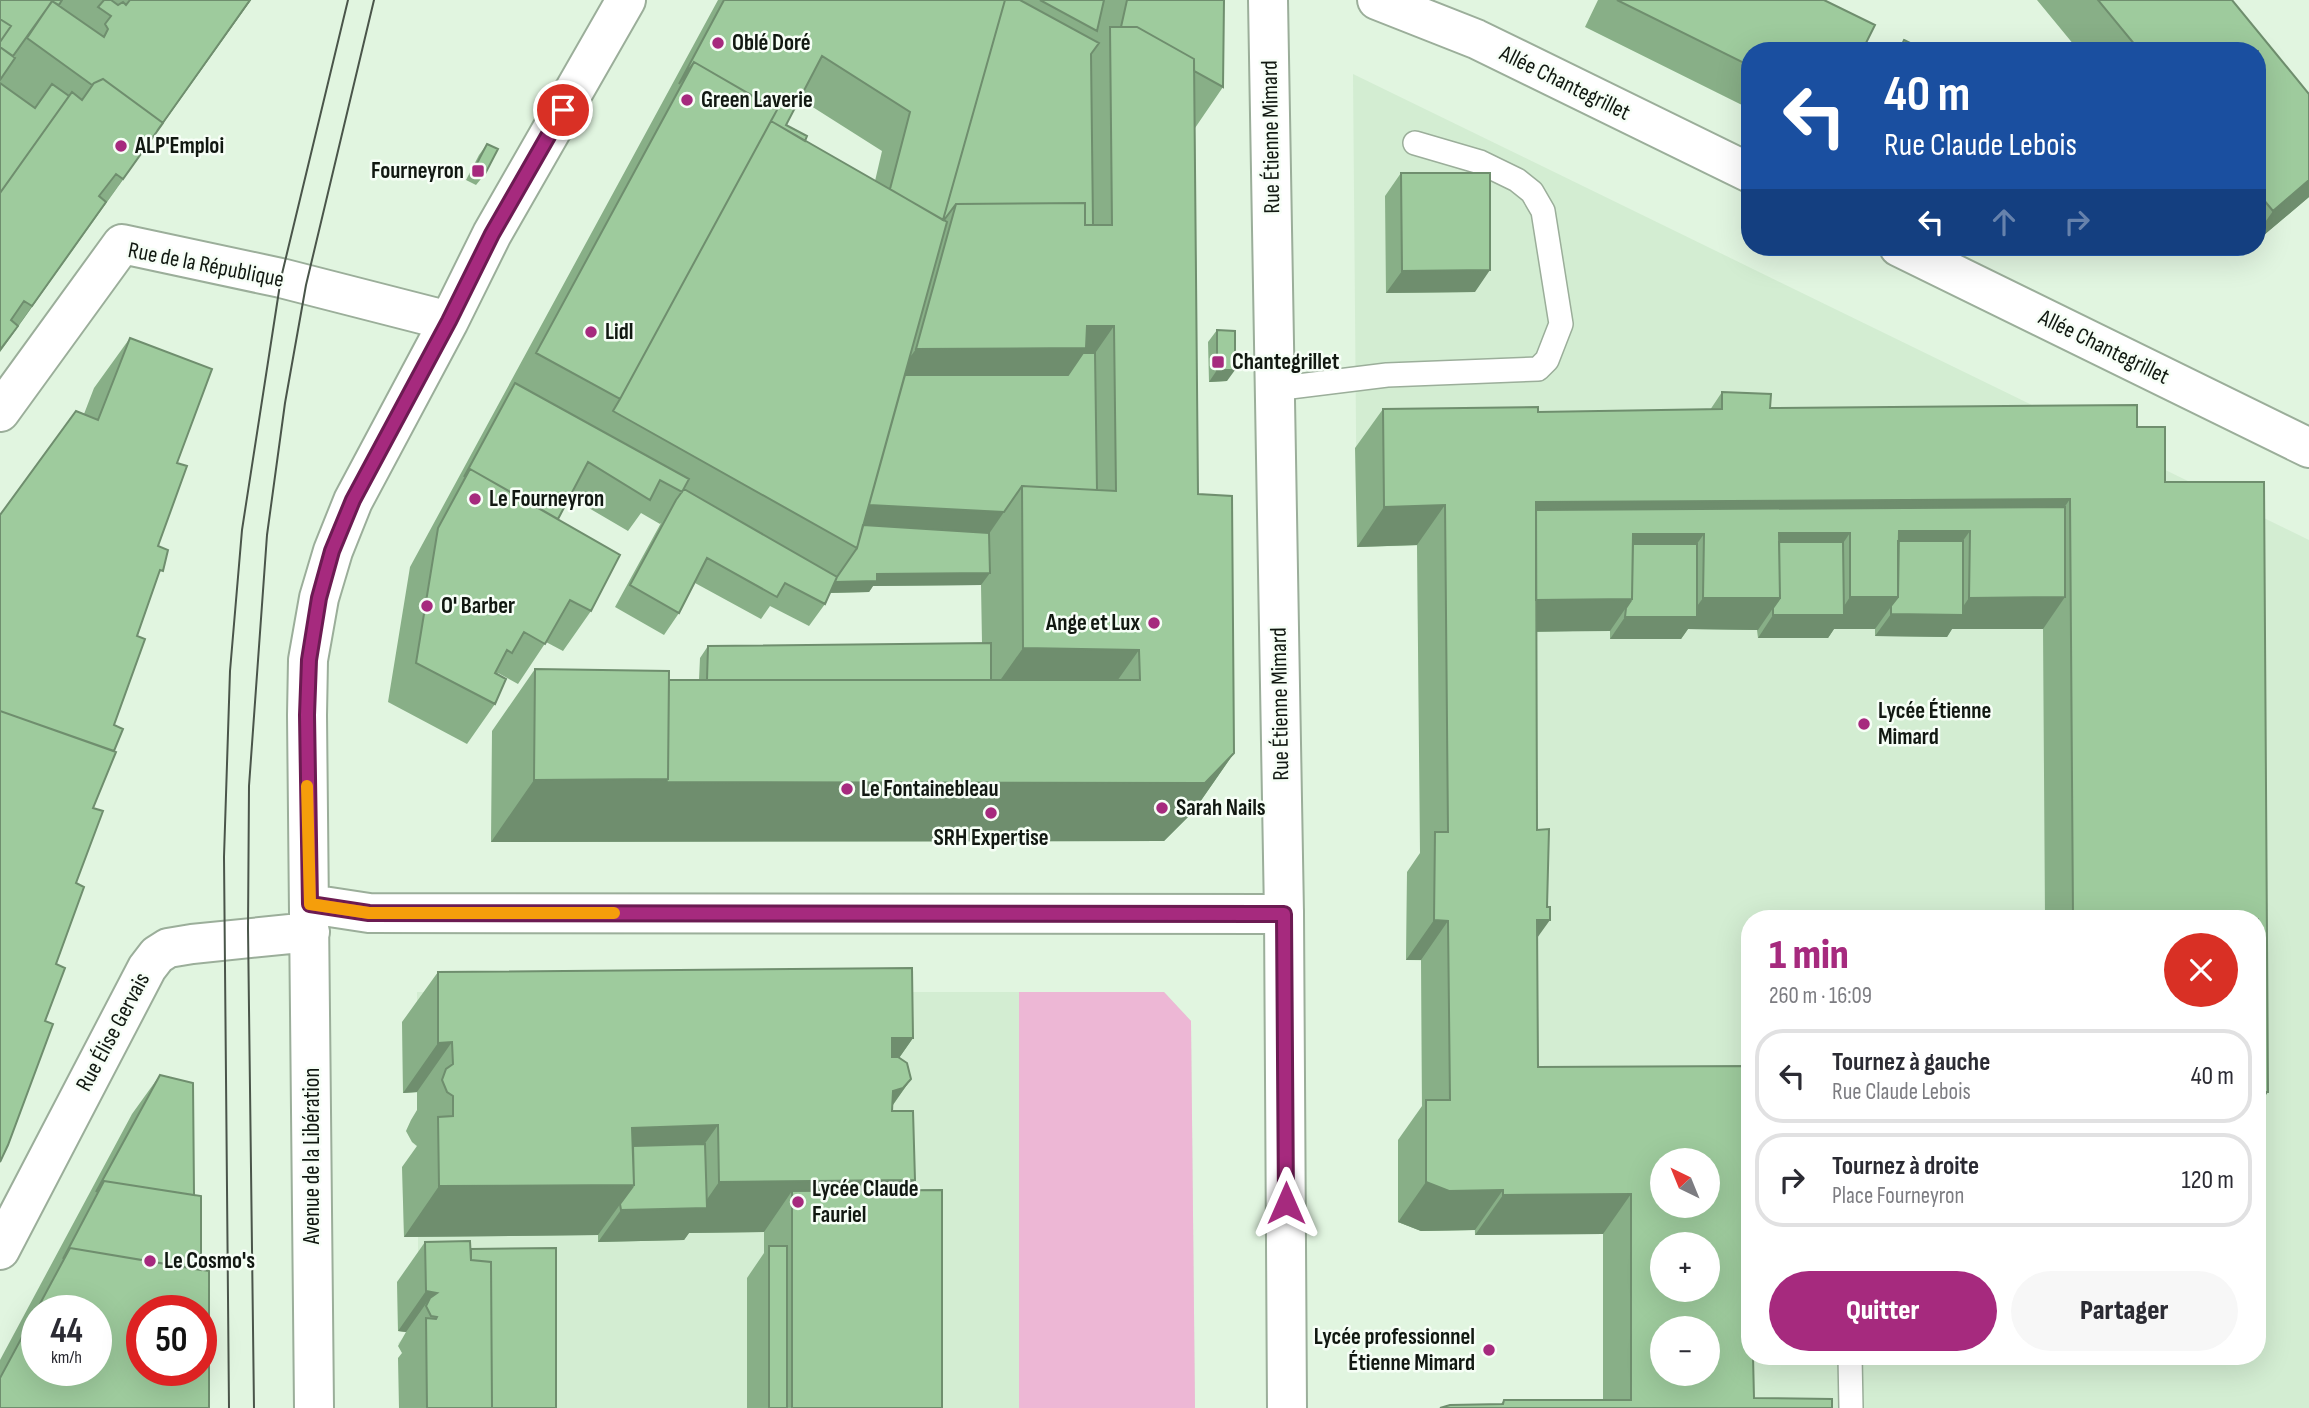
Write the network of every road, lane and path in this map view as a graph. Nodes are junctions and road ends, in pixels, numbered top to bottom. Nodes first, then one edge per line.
1 (626, 0) edge
2 (1268, 0) edge
3 (1377, 0) edge
4 (1415, 143) dead end
5 (1741, 169) edge
6 (1917, 256) edge
7 (449, 321) junction
8 (1274, 389) junction
9 (0, 412) edge
10 (2309, 448) edge
11 (1284, 914) junction
12 (310, 918) junction
13 (0, 1250) edge
14 (1850, 1365) edge
15 (314, 1408) edge
16 (1287, 1408) edge
17 (1851, 1408) edge

1 - 7 street, Avenue de la Libération
2 - 8 street, Rue Étienne Mimard
3 - 5 street, Allée Chantegrillet
4 - 8 lane
6 - 10 street, Allée Chantegrillet
7 - 9 street, Rue de la République
7 - 12 street, Avenue de la Libération
8 - 11 street, Rue Étienne Mimard
11 - 12 street, Rue Élise Gervais
11 - 16 street, Rue Étienne Mimard
12 - 13 street, Rue Élise Gervais
12 - 15 street, Avenue de la Libération
14 - 17 lane

